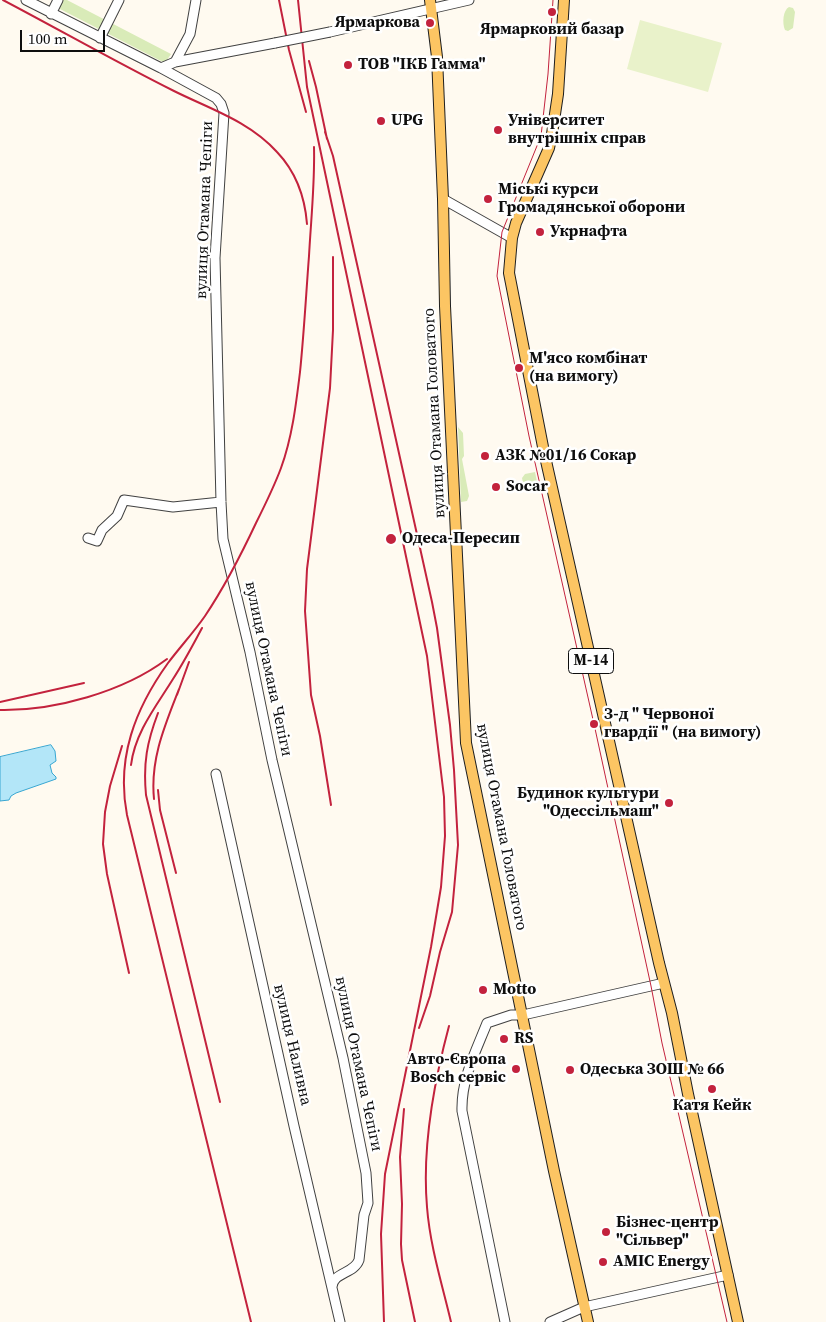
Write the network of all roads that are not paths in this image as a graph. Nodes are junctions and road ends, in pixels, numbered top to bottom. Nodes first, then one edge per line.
1 (26, 0) edge
2 (58, 0) edge
3 (119, 0) edge
4 (196, 0) edge
5 (469, 0) edge
6 (564, 0) edge
7 (431, 4) edge
8 (51, 14) junction
9 (100, 38) junction
10 (175, 62) junction
11 (161, 68) junction
12 (443, 199) junction
13 (512, 238) junction
14 (220, 502) junction
15 (88, 538) dead end
16 (216, 774) dead end
17 (664, 983) junction
18 (523, 1016) junction
19 (728, 1275) junction
20 (332, 1287) junction
21 (584, 1307) junction
22 (340, 1322) edge
23 (505, 1322) edge
24 (550, 1322) edge
25 (588, 1322) edge
26 (738, 1322) edge

1 - 8 street, вулиця Отамана Чепіги
2 - 8 street
3 - 9 street
4 - 10 street
5 - 7 street
6 - 13 main road, М-14
7 - 10 street, bridge
7 - 12 main road, вулиця Отамана Головатого
8 - 9 street, вулиця Отамана Чепіги
9 - 11 street, вулиця Отамана Чепіги
10 - 11 street
11 - 14 street, вулиця Отамана Чепіги
12 - 13 street
12 - 18 main road, вулиця Отамана Головатого
13 - 17 main road, М-14
14 - 15 street
14 - 20 street, вулиця Отамана Чепіги
16 - 20 street, вулиця Наливна
17 - 18 street
17 - 19 main road, М-14
18 - 21 main road, вулиця Отамана Головатого
18 - 23 street
19 - 21 street
19 - 26 main road, М-14
20 - 22 street, вулиця Наливна
21 - 24 street
21 - 25 main road, вулиця Отамана Головатого

